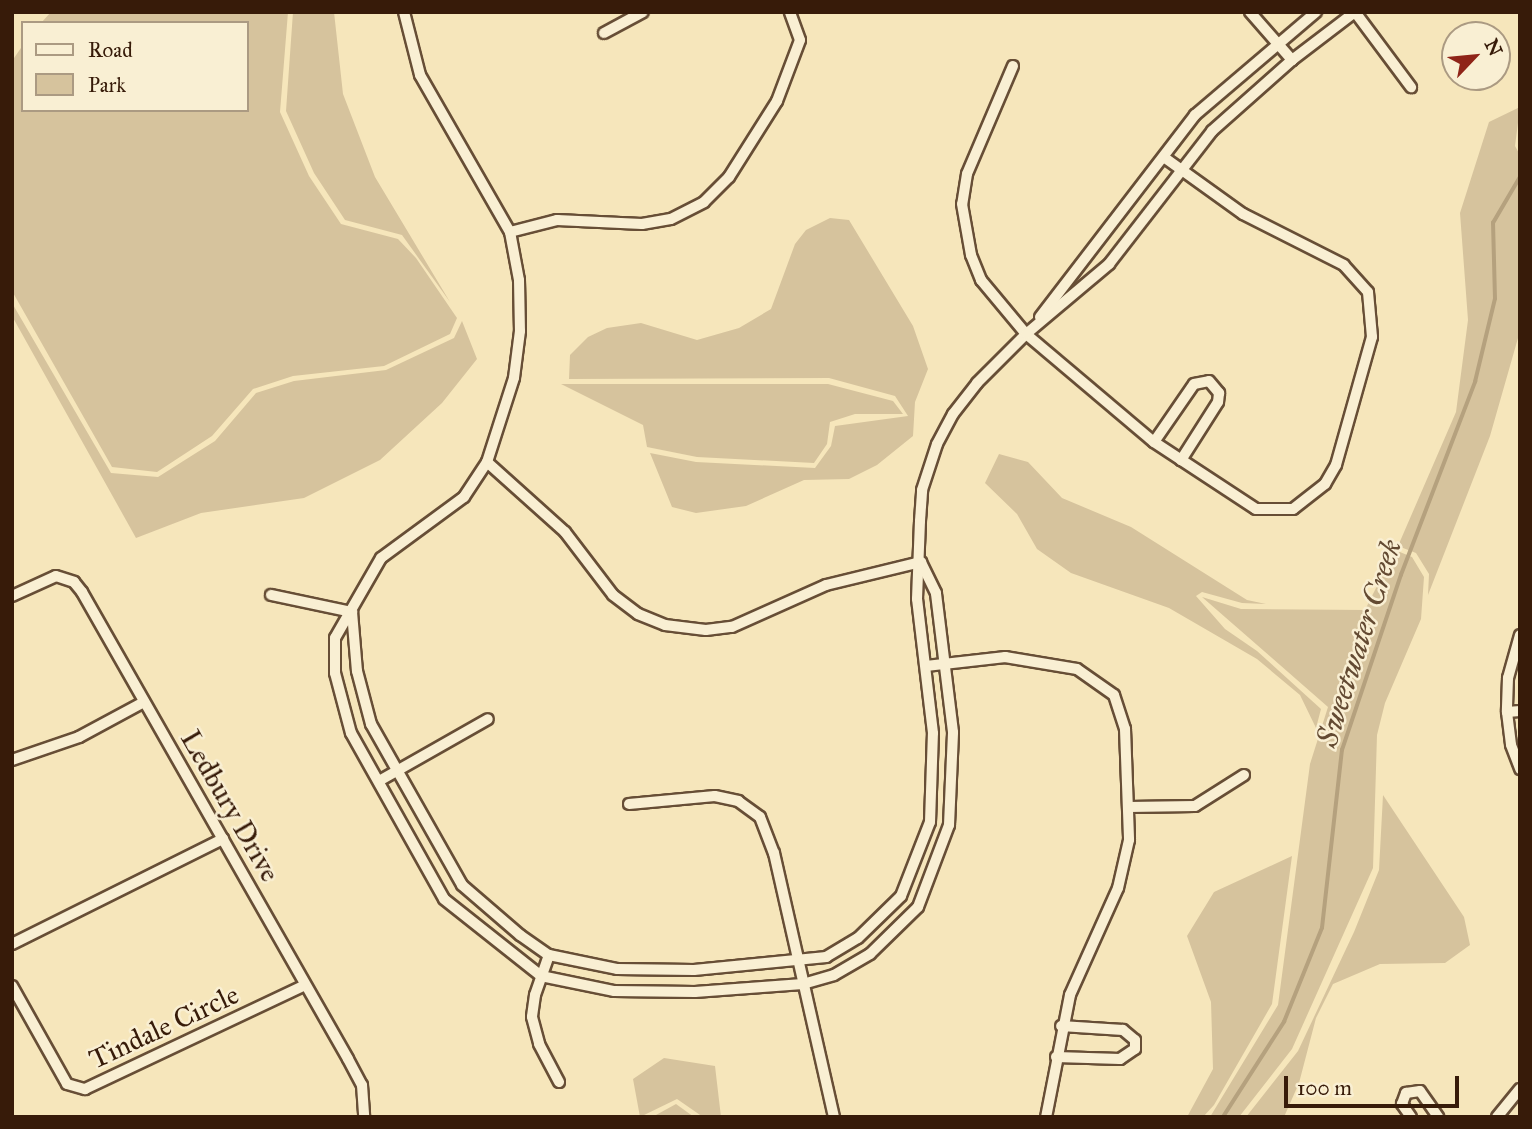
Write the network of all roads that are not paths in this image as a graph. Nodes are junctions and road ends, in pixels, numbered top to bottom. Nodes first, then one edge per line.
1 (404, 12) edge
2 (643, 12) edge
3 (790, 12) edge
4 (1250, 12) edge
5 (1317, 12) edge
6 (1355, 12) edge
7 (604, 33) dead end
8 (1277, 43) junction
9 (1292, 60) junction
10 (1013, 66) dead end
11 (1410, 87) dead end
12 (1165, 158) junction
13 (1183, 172) junction
14 (510, 232) junction
15 (1026, 334) junction
16 (1154, 442) junction
17 (1181, 460) junction
18 (487, 462) junction
19 (921, 562) junction
20 (271, 594) dead end
21 (12, 596) edge
22 (352, 612) junction
23 (1520, 635) edge
24 (946, 664) junction
25 (926, 666) junction
26 (144, 702) junction
27 (1520, 711) edge
28 (1507, 712) junction
29 (488, 719) dead end
30 (12, 760) edge
31 (1520, 769) edge
32 (398, 771) junction
33 (1244, 775) dead end
34 (379, 782) junction
35 (629, 804) dead end
36 (1129, 807) junction
37 (930, 822) junction
38 (949, 825) junction
39 (223, 839) junction
40 (12, 944) edge
41 (550, 955) junction
42 (798, 961) junction
43 (541, 976) junction
44 (803, 984) junction
45 (304, 985) junction
46 (12, 986) edge
47 (1061, 1026) junction
48 (1056, 1057) junction
49 (559, 1082) dead end
50 (1520, 1089) edge
51 (364, 1117) edge
52 (834, 1117) edge
53 (1046, 1117) edge
54 (1411, 1117) edge
55 (1438, 1117) edge
56 (1497, 1117) edge

1 - 14 street
2 - 7 street
3 - 14 street
4 - 8 street
5 - 8 street
6 - 9 street
6 - 11 street
8 - 9 street
8 - 12 street
9 - 13 street
10 - 15 street
12 - 13 street
12 - 15 street
13 - 15 street
13 - 17 street
14 - 18 street
15 - 16 street
15 - 19 street
16 - 17 street
16 - 17 street
18 - 19 street
18 - 22 street
19 - 24 street
19 - 25 street
20 - 22 street
21 - 26 street, Ledbury Drive
22 - 32 street
22 - 34 street
23 - 28 street
24 - 25 street
24 - 36 street
24 - 38 street
25 - 37 street
26 - 30 street
26 - 39 street, Ledbury Drive
27 - 28 street
28 - 31 street
29 - 32 street
32 - 34 street
32 - 41 street
33 - 36 street
34 - 43 street
35 - 42 street
36 - 47 street
37 - 38 street
37 - 42 street
38 - 44 street
39 - 40 street
39 - 45 street, Ledbury Drive
41 - 42 street
41 - 43 street
42 - 44 street
43 - 44 street
43 - 49 street
44 - 52 street
45 - 46 street, Tindale Circle
45 - 51 street, Ledbury Drive
47 - 48 street
47 - 48 street
48 - 53 street
50 - 56 street
54 - 55 street

